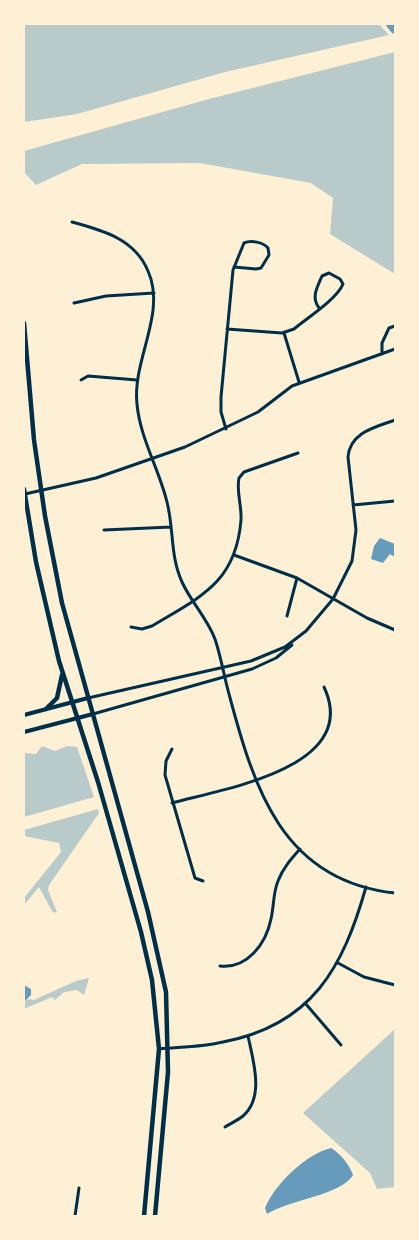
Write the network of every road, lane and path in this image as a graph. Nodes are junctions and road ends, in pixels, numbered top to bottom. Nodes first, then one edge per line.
1 (72, 222) dead end
2 (234, 267) junction
3 (154, 293) junction
4 (74, 303) dead end
5 (319, 308) junction
6 (24, 323) edge
7 (395, 326) edge
8 (227, 329) junction
9 (284, 333) junction
10 (395, 349) edge
11 (382, 354) junction
12 (81, 380) dead end
13 (137, 380) junction
14 (300, 382) junction
15 (395, 420) edge
16 (226, 429) junction
17 (298, 453) dead end
18 (152, 459) junction
19 (24, 489) edge
20 (41, 490) junction
21 (24, 494) edge
22 (395, 501) edge
23 (353, 505) junction
24 (171, 528) junction
25 (104, 530) dead end
26 (234, 555) junction
27 (297, 578) junction
28 (192, 600) junction
29 (333, 600) junction
30 (287, 616) dead end
31 (131, 627) dead end
32 (395, 630) edge
33 (297, 639) junction
34 (222, 667) junction
35 (62, 672) junction
36 (225, 677) junction
37 (324, 687) dead end
38 (88, 698) junction
39 (72, 702) junction
40 (46, 709) junction
41 (93, 714) junction
42 (24, 715) edge
43 (77, 718) junction
44 (24, 732) edge
45 (172, 749) dead end
46 (254, 779) junction
47 (172, 803) junction
48 (300, 849) junction
49 (203, 881) dead end
50 (366, 887) junction
51 (395, 893) edge
52 (338, 963) junction
53 (220, 966) dead end
54 (395, 985) edge
55 (306, 1003) junction
56 (248, 1036) junction
57 (341, 1045) dead end
58 (169, 1048) junction
59 (159, 1049) junction
60 (226, 1127) dead end
61 (79, 1188) dead end
62 (75, 1216) edge
63 (144, 1216) edge
64 (155, 1216) edge

1 - 3 street
2 - 2 street
2 - 8 street
3 - 4 street
3 - 13 street
5 - 5 street
5 - 9 street
6 - 20 main road
7 - 11 street
8 - 9 street
8 - 16 street
9 - 14 street
10 - 11 street
11 - 14 street
12 - 13 street
13 - 18 street
14 - 16 street
15 - 23 street
16 - 18 street
17 - 26 street
18 - 20 street
18 - 24 street
19 - 21 main road
20 - 21 street
20 - 38 main road
21 - 35 main road
22 - 23 street
23 - 29 street
24 - 25 street
24 - 28 street
26 - 27 street
26 - 28 street
27 - 29 street
27 - 30 street
28 - 31 street
28 - 34 street
29 - 32 street
29 - 33 street
33 - 34 street
33 - 36 street
34 - 36 street
34 - 38 street
35 - 39 main road
35 - 40 main road
36 - 41 street
36 - 46 street
37 - 46 street
38 - 39 street
38 - 41 main road
39 - 40 street
39 - 43 main road
40 - 42 street
41 - 43 street
41 - 58 main road
43 - 44 street
43 - 59 main road
45 - 47 street
46 - 47 street
46 - 48 street
47 - 49 street
48 - 50 street
48 - 53 street
50 - 51 street
50 - 52 street
52 - 54 street
52 - 55 street
55 - 56 street
55 - 57 street
56 - 58 street
56 - 60 street
58 - 59 street
58 - 64 main road
59 - 63 main road
61 - 62 street

